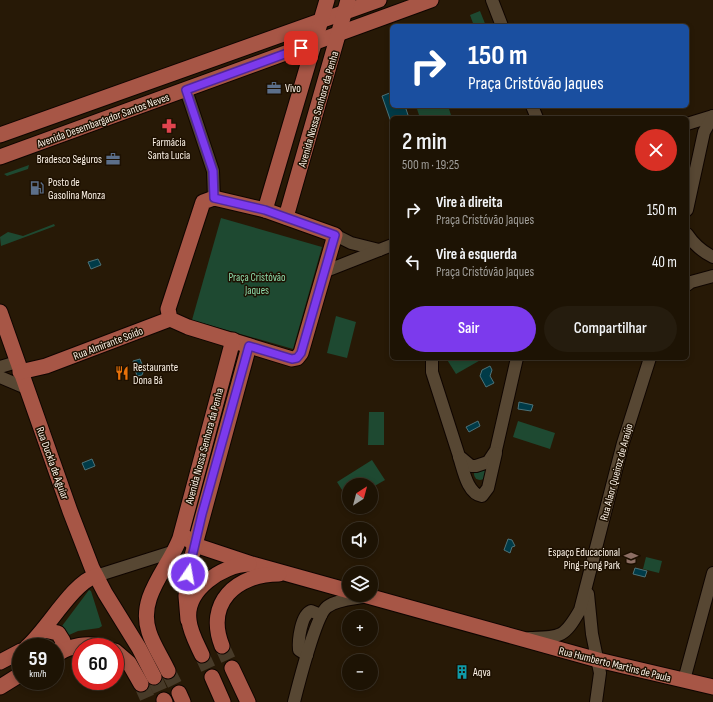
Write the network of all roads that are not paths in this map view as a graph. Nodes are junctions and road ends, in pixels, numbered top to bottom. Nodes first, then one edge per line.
1 (327, 0) edge
2 (379, 0) edge
3 (431, 0) edge
4 (492, 0) edge
5 (347, 7) edge
6 (321, 22) junction
7 (501, 24) edge
8 (339, 34) junction
9 (315, 42) junction
10 (186, 90) junction
11 (713, 116) edge
12 (689, 123) edge
13 (0, 136) edge
14 (0, 157) edge
15 (214, 198) junction
16 (689, 201) edge
17 (265, 210) junction
18 (286, 217) junction
19 (335, 235) junction
20 (689, 237) edge
21 (390, 246) edge
22 (379, 250) junction
23 (713, 257) edge
24 (326, 272) junction
25 (713, 276) edge
26 (689, 283) edge
27 (0, 312) edge
28 (170, 319) junction
29 (233, 340) junction
30 (249, 346) junction
31 (432, 360) edge
32 (517, 360) edge
33 (649, 360) edge
34 (19, 367) junction
35 (0, 368) edge
36 (0, 377) edge
37 (26, 388) junction
38 (498, 440) junction
39 (459, 456) junction
40 (184, 522) junction
41 (195, 545) junction
42 (174, 551) junction
43 (252, 564) junction
44 (713, 573) edge
45 (284, 574) junction
46 (96, 576) junction
47 (587, 587) junction
48 (342, 589) edge
49 (378, 599) edge
50 (342, 602) edge
51 (188, 620) junction
52 (44, 630) junction
53 (36, 638) edge
54 (62, 638) edge
55 (518, 639) junction
56 (222, 646) tunnel mouth
57 (202, 655) tunnel mouth
58 (12, 656) edge
59 (124, 659) edge
60 (598, 660) junction
61 (0, 662) edge
62 (232, 668) tunnel mouth
63 (168, 671) tunnel mouth
64 (154, 677) tunnel mouth
65 (212, 677) tunnel mouth
66 (12, 680) edge
67 (684, 680) junction
68 (141, 684) tunnel mouth
69 (0, 687) edge
70 (713, 687) edge
71 (223, 702) edge
72 (248, 702) edge
73 (294, 702) edge
74 (596, 702) edge

1 - 6 main road, Avenida Nossa Senhora da Penha
2 - 5 main road, Avenida Desembargador Santos Neves
3 - 8 main road, Avenida Desembargador Santos Neves
4 - 7 street
5 - 6 main road, Avenida Desembargador Santos Neves
5 - 8 main road, Avenida Nossa Senhora da Penha
6 - 9 main road, Avenida Nossa Senhora da Penha
6 - 13 main road, Avenida Desembargador Santos Neves
8 - 9 main road, Avenida Desembargador Santos Neves
8 - 18 main road, Avenida Nossa Senhora da Penha
9 - 10 main road, Avenida Desembargador Santos Neves
9 - 17 main road, Avenida Nossa Senhora da Penha
10 - 14 main road, Avenida Desembargador Santos Neves
10 - 15 street
11 - 12 street
11 - 16 street
15 - 17 main road
15 - 28 main road
17 - 18 main road
18 - 19 main road
19 - 22 street
19 - 24 main road
20 - 23 street
21 - 22 street
22 - 24 street
24 - 30 main road
25 - 26 street
27 - 34 main road, Rua Duckla de Aguiar
28 - 29 main road
28 - 34 main road, Rua Almirante Soído
29 - 30 main road
29 - 40 main road, Avenida Nossa Senhora da Penha
30 - 41 main road, Avenida Nossa Senhora da Penha
31 - 39 street
32 - 38 street
33 - 47 street, Rua Alaor Queiroz de Araújo
34 - 35 street
34 - 37 main road, Rua Duckla de Aguiar
36 - 37 street
37 - 46 main road, Rua Duckla de Aguiar
38 - 39 street
38 - 39 street
40 - 41 main road
40 - 42 main road, Avenida Nossa Senhora da Penha
41 - 43 main road
41 - 51 main road, Avenida Nossa Senhora da Penha
42 - 46 street
42 - 63 main road, Avenida Nossa Senhora da Penha
43 - 45 main road
43 - 51 main road
44 - 67 street
45 - 48 main road
45 - 56 main road
46 - 52 main road
46 - 64 main road, Rua Duckla de Aguiar
47 - 55 street, Rua Alaor Queiroz de Araújo
47 - 60 street, Rua Alaor Queiroz de Araújo
49 - 55 main road, Rua Humberto Martins de Paula
50 - 73 street
51 - 57 main road
52 - 53 main road
52 - 54 main road
55 - 60 main road, Rua Humberto Martins de Paula
58 - 61 main road
59 - 68 main road
60 - 67 main road, Rua Humberto Martins de Paula
60 - 74 street, Rua Alaor Queiroz de Araújo
62 - 72 main road
65 - 71 main road
66 - 69 main road
67 - 70 main road, Rua Humberto Martins de Paula

